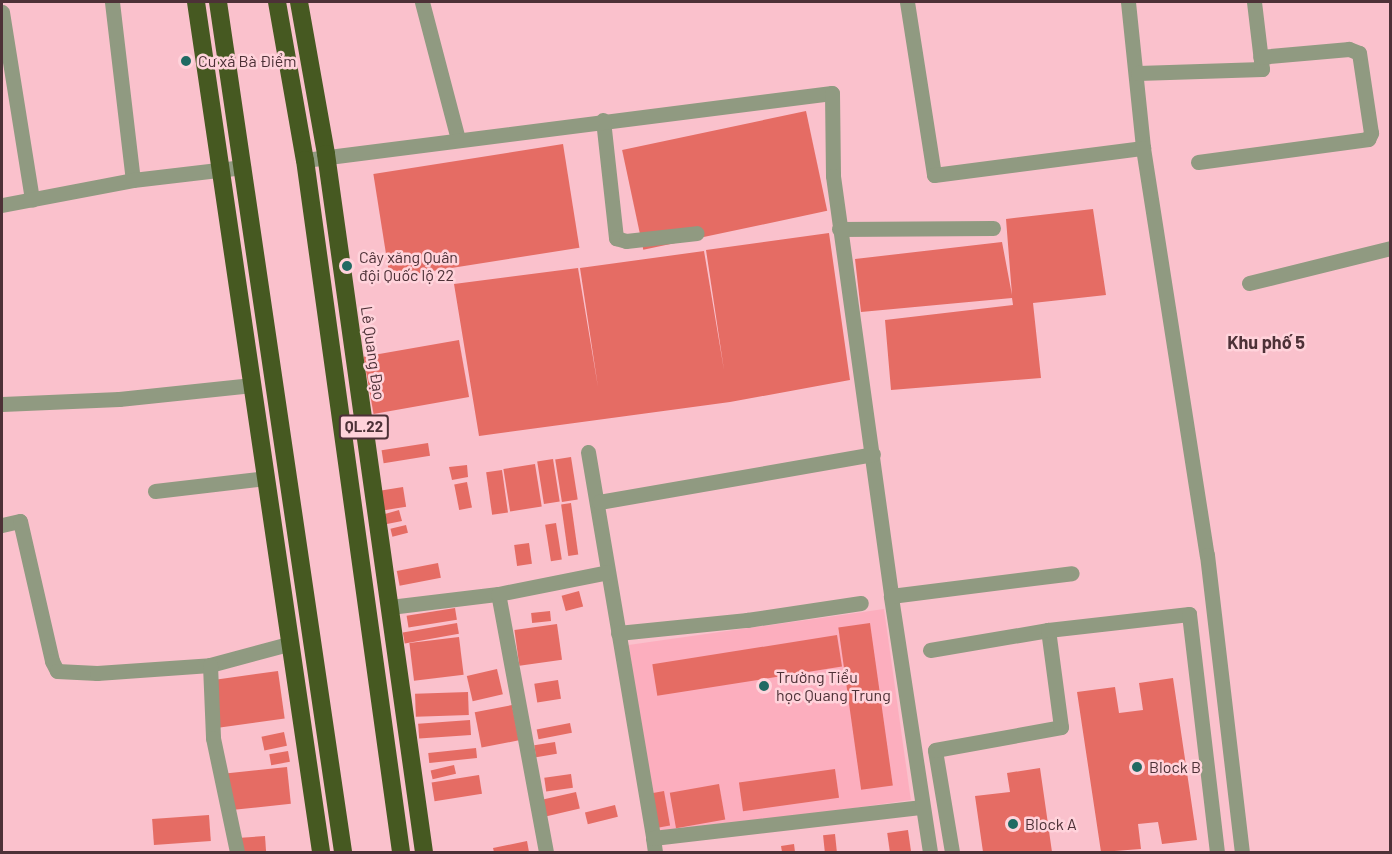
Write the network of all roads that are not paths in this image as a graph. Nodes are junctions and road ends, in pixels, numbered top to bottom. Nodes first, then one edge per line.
1 (112, 2) edge
2 (196, 2) edge
3 (218, 2) edge
4 (278, 2) edge
5 (299, 2) edge
6 (422, 2) edge
7 (907, 2) edge
8 (1128, 2) edge
9 (1254, 2) edge
10 (2, 12) edge
11 (1260, 57) junction
12 (1138, 74) junction
13 (603, 120) junction
14 (458, 139) junction
15 (1143, 148) junction
16 (326, 154) junction
17 (305, 160) junction
18 (1198, 162) dead end
19 (243, 167) junction
20 (221, 171) junction
21 (133, 180) junction
22 (32, 200) junction
23 (2, 205) edge
24 (993, 228) dead end
25 (839, 229) junction
26 (697, 233) dead end
27 (1390, 248) edge
28 (1250, 283) dead end
29 (252, 385) junction
30 (2, 404) edge
31 (588, 452) dead end
32 (873, 454) junction
33 (265, 478) junction
34 (155, 491) dead end
35 (599, 502) junction
36 (2, 525) edge
37 (608, 572) junction
38 (1072, 573) dead end
39 (498, 594) junction
40 (891, 596) junction
41 (861, 603) dead end
42 (390, 607) junction
43 (1048, 630) junction
44 (618, 633) junction
45 (288, 644) junction
46 (930, 650) dead end
47 (210, 665) junction
48 (922, 807) junction
49 (654, 845) edge
50 (237, 852) edge
51 (321, 852) edge
52 (343, 852) edge
53 (401, 852) edge
54 (424, 852) edge
55 (546, 852) edge
56 (930, 852) edge
57 (952, 852) edge
58 (1217, 852) edge
59 (1242, 852) edge

1 - 21 street
2 - 20 highway
3 - 19 highway
4 - 17 highway, QL.22
5 - 16 highway, Lê Quang Đạo / QL.22
6 - 14 street
7 - 15 street
8 - 12 street
9 - 11 street
10 - 22 street
11 - 12 street
11 - 18 street
12 - 15 street
13 - 14 street
13 - 25 street
13 - 26 street
14 - 16 street
15 - 59 street
16 - 17 street
16 - 42 highway, Lê Quang Đạo / QL.22
17 - 53 highway, QL.22
19 - 20 street
19 - 52 highway
20 - 21 street
20 - 29 highway
21 - 22 street
22 - 23 street
24 - 25 street
25 - 32 street
27 - 28 street
29 - 30 street
29 - 33 highway
31 - 35 street
32 - 35 street
32 - 40 street
33 - 34 street
33 - 45 highway
35 - 37 street
36 - 47 street
37 - 39 street
37 - 44 street
38 - 40 street
39 - 42 street
39 - 55 street
40 - 48 street
41 - 44 street
42 - 54 highway, Lê Quang Đạo / QL.22
43 - 46 street
43 - 57 street
43 - 58 street
44 - 49 street
45 - 47 street
45 - 51 highway
47 - 50 street
48 - 49 street
48 - 56 street

